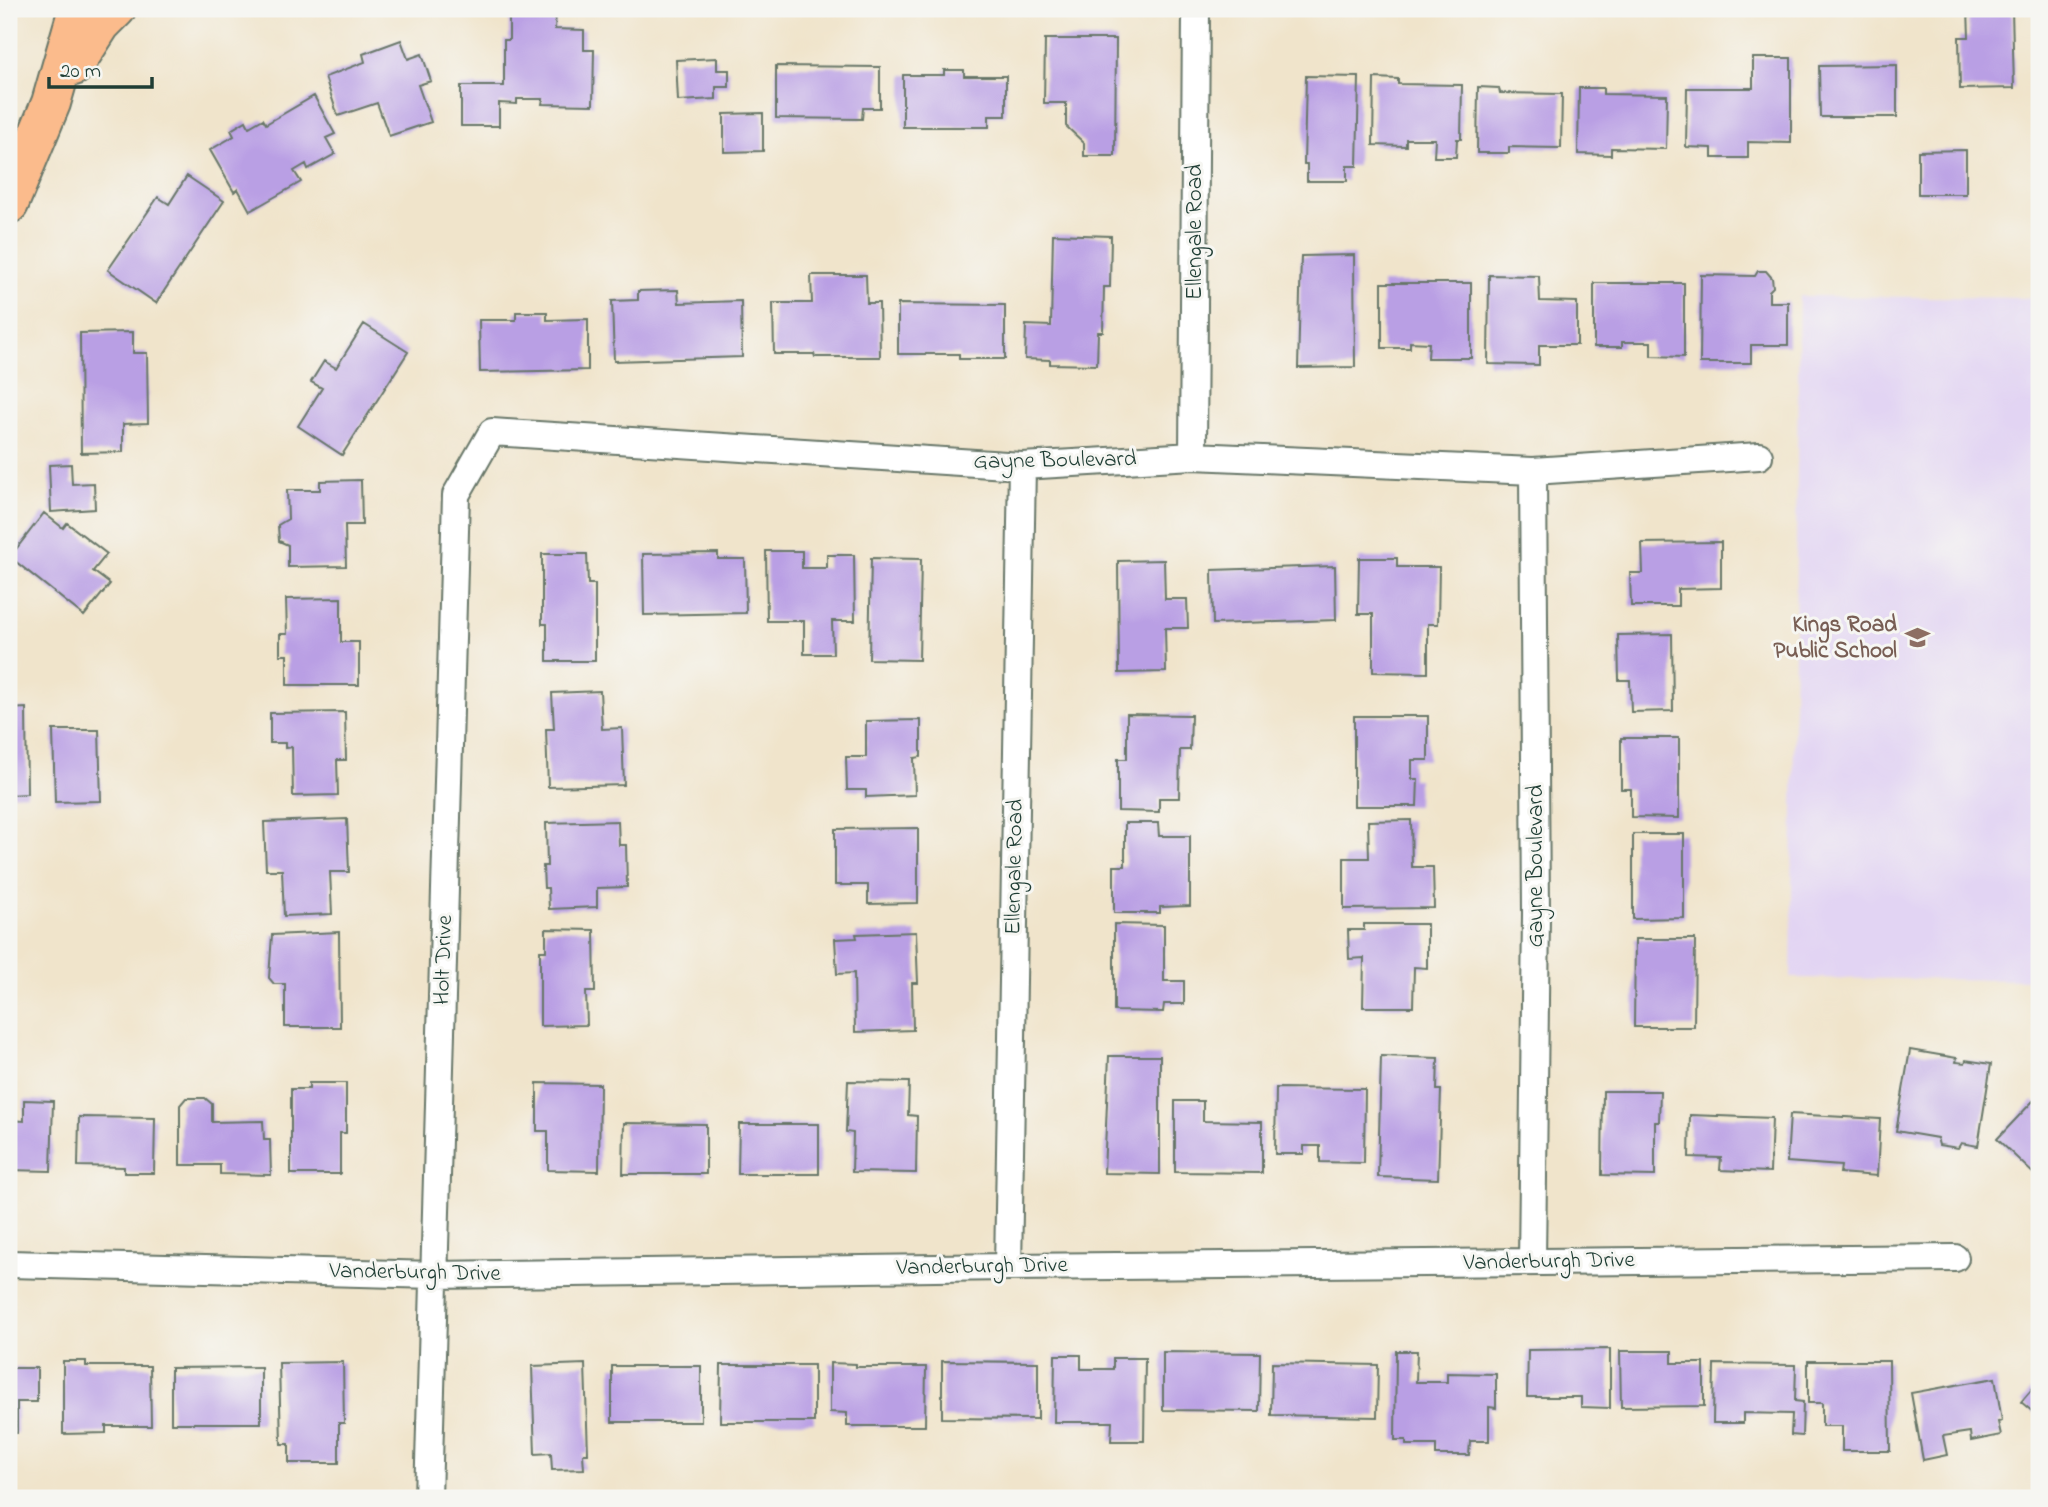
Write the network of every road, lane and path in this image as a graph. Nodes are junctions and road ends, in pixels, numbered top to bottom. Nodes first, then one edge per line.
1 (78, 9) edge
2 (116, 9) edge
3 (1196, 9) edge
4 (51, 103) junction
5 (9, 204) edge
6 (492, 432) joint
7 (1193, 456) junction
8 (1759, 456) dead end
9 (1022, 466) junction
10 (1534, 471) junction
11 (1955, 1258) dead end
12 (1532, 1262) junction
13 (9, 1264) edge
14 (1008, 1267) junction
15 (435, 1275) junction
16 (428, 1498) edge

1 - 4 main road
2 - 4 main road
3 - 7 street, Ellengale Road
4 - 5 main road
6 - 9 street, Gayne Boulevard
6 - 15 street, Holt Drive
7 - 9 street, Gayne Boulevard
7 - 10 street, Gayne Boulevard
8 - 10 street, Gayne Boulevard
9 - 14 street, Ellengale Road
10 - 12 street, Gayne Boulevard
11 - 12 street, Vanderburgh Drive
12 - 14 street, Vanderburgh Drive
13 - 15 street, Vanderburgh Drive
14 - 15 street, Vanderburgh Drive
15 - 16 street, Holt Drive

